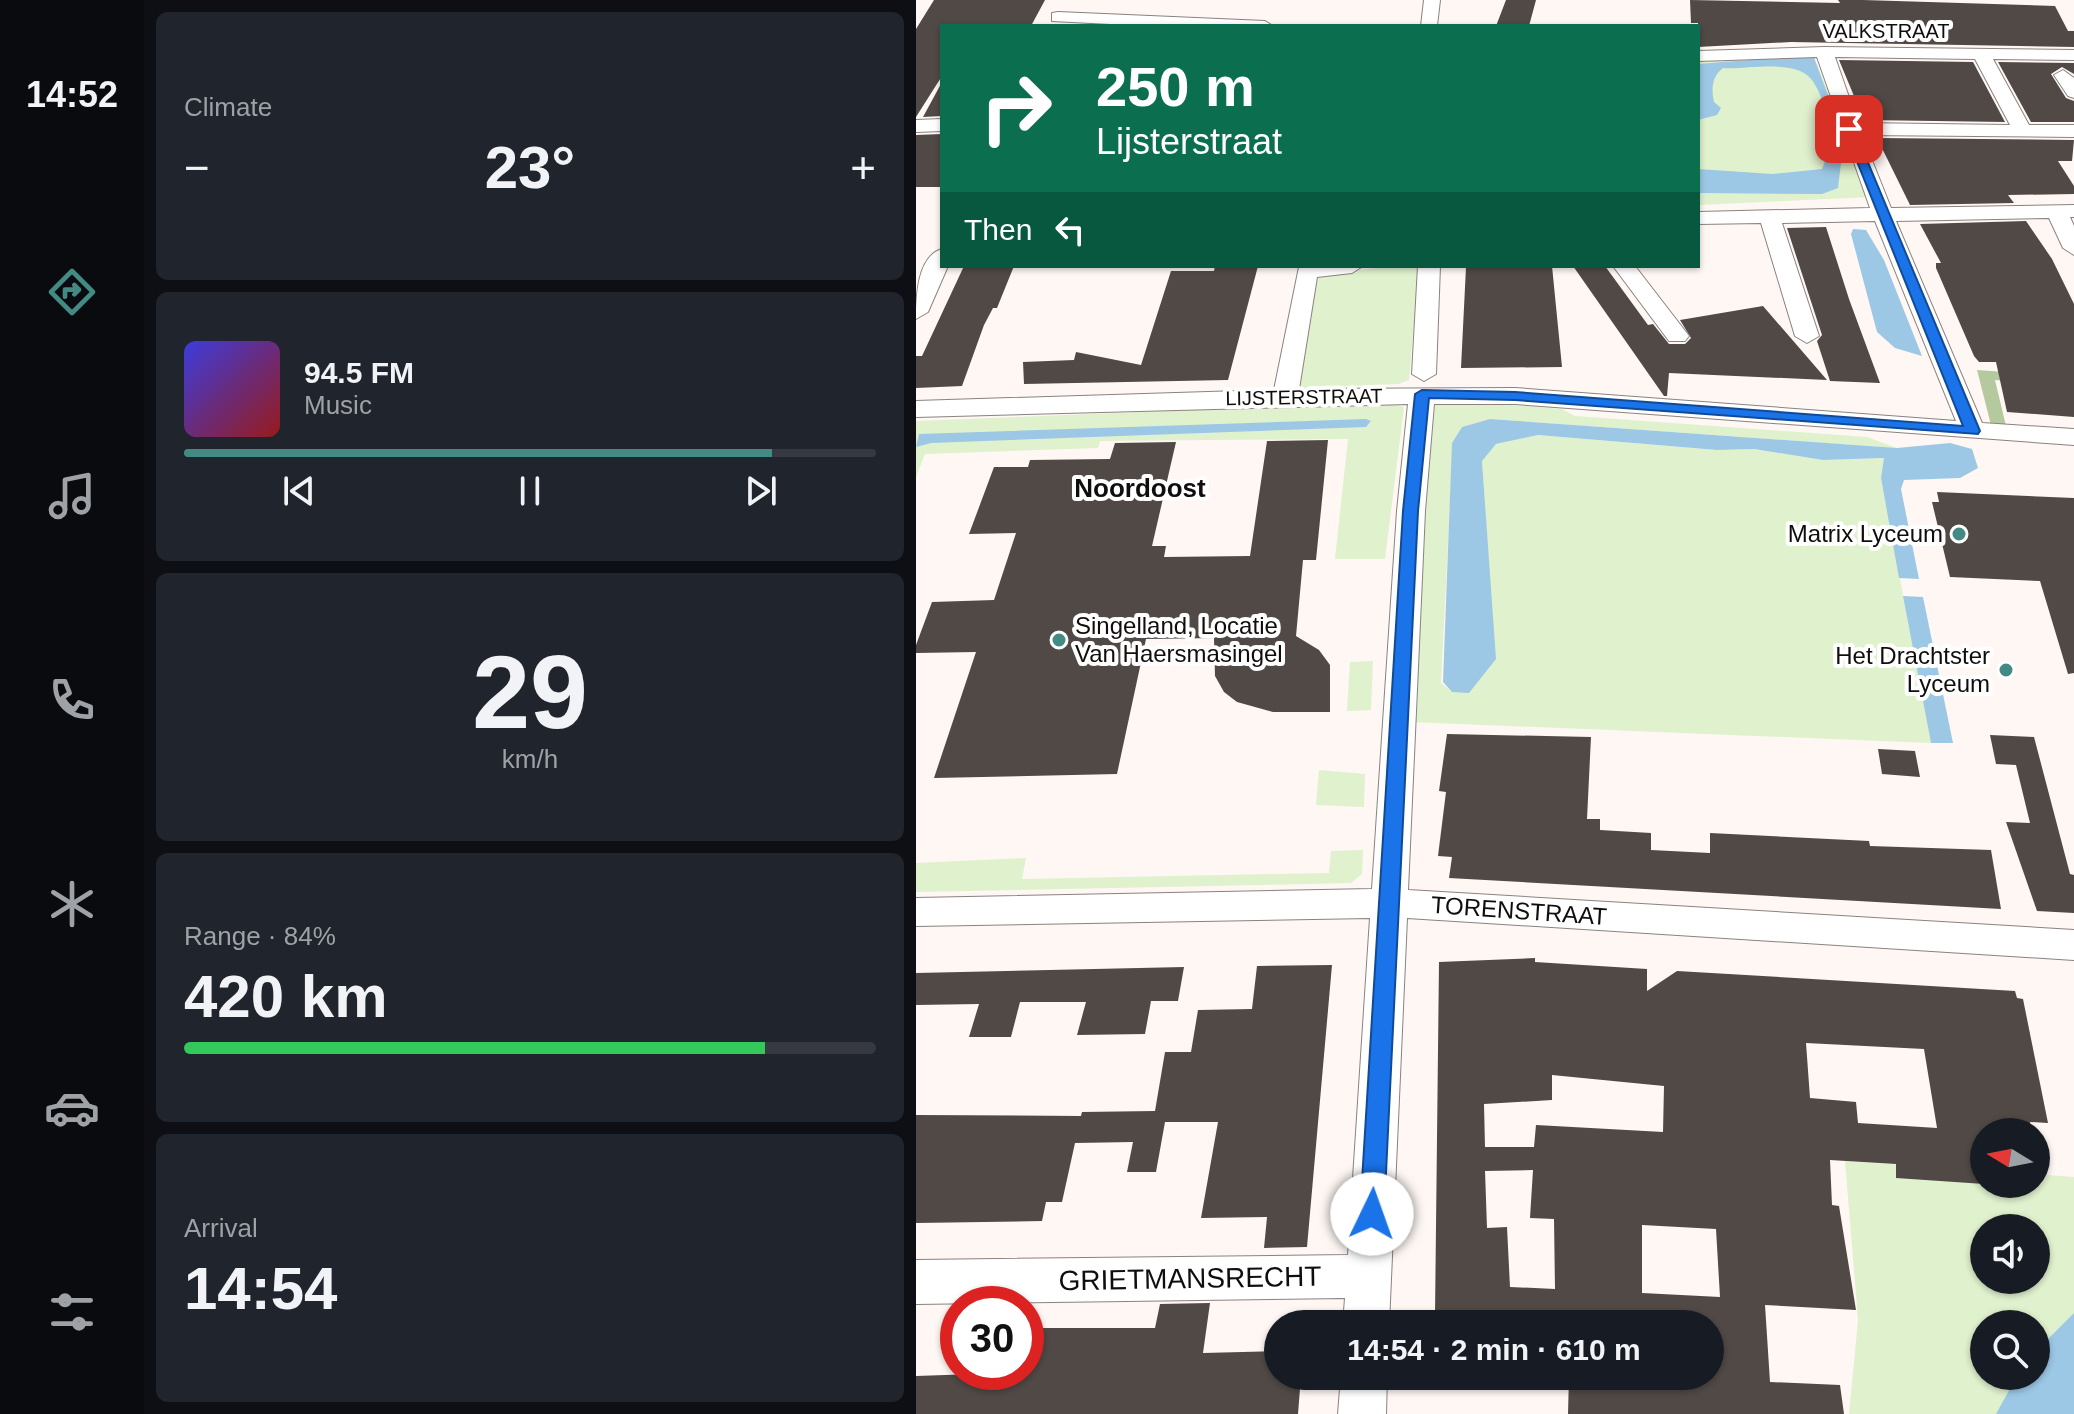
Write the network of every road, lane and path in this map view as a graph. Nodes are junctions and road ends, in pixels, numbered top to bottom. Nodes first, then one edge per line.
1 (1066, 0) edge
2 (1432, 0) edge
3 (1056, 22) edge
4 (1160, 24) edge
5 (1429, 24) edge
6 (1824, 52) junction
7 (1981, 54) junction
8 (2074, 55) edge
9 (1700, 56) edge
10 (2063, 75) dead end
11 (2074, 92) edge
12 (940, 125) edge
13 (916, 126) edge
14 (1849, 129) junction
15 (2022, 130) junction
16 (2074, 131) edge
17 (2065, 211) edge
18 (1883, 213) junction
19 (1769, 216) junction
20 (1700, 218) edge
21 (2074, 248) edge
22 (940, 260) edge
23 (1337, 268) edge
24 (1429, 268) edge
25 (1626, 268) edge
26 (916, 312) edge
27 (1677, 336) dead end
28 (1807, 336) dead end
29 (1423, 384) junction
30 (1285, 397) junction
31 (916, 409) edge
32 (1973, 431) junction
33 (2074, 437) edge
34 (1391, 903) junction
35 (916, 912) edge
36 (2074, 945) edge
37 (1368, 1276) junction
38 (916, 1282) edge
39 (1367, 1310) edge
40 (1363, 1390) edge
41 (1362, 1414) edge

1 - 3 street
2 - 5 street
3 - 4 street
6 - 7 street, VALKSTRAAT
6 - 9 street, VALKSTRAAT
6 - 14 street
7 - 8 street, VALKSTRAAT
7 - 15 street
10 - 11 street
12 - 13 street
14 - 15 street
14 - 18 street
15 - 16 street
17 - 18 street
17 - 21 street
18 - 19 street
18 - 32 street
19 - 20 street
19 - 28 street
22 - 26 street
23 - 30 street
24 - 29 street
25 - 27 street
29 - 30 street, LIJSTERSTRAAT
29 - 32 street, LIJSTERSTRAAT
29 - 34 street
30 - 31 street, LIJSTERSTRAAT
32 - 33 street, LIJSTERSTRAAT
34 - 35 street, TORENSTRAAT
34 - 36 street, TORENSTRAAT
34 - 37 street
37 - 38 street, GRIETMANSRECHT
37 - 39 street
40 - 41 street

